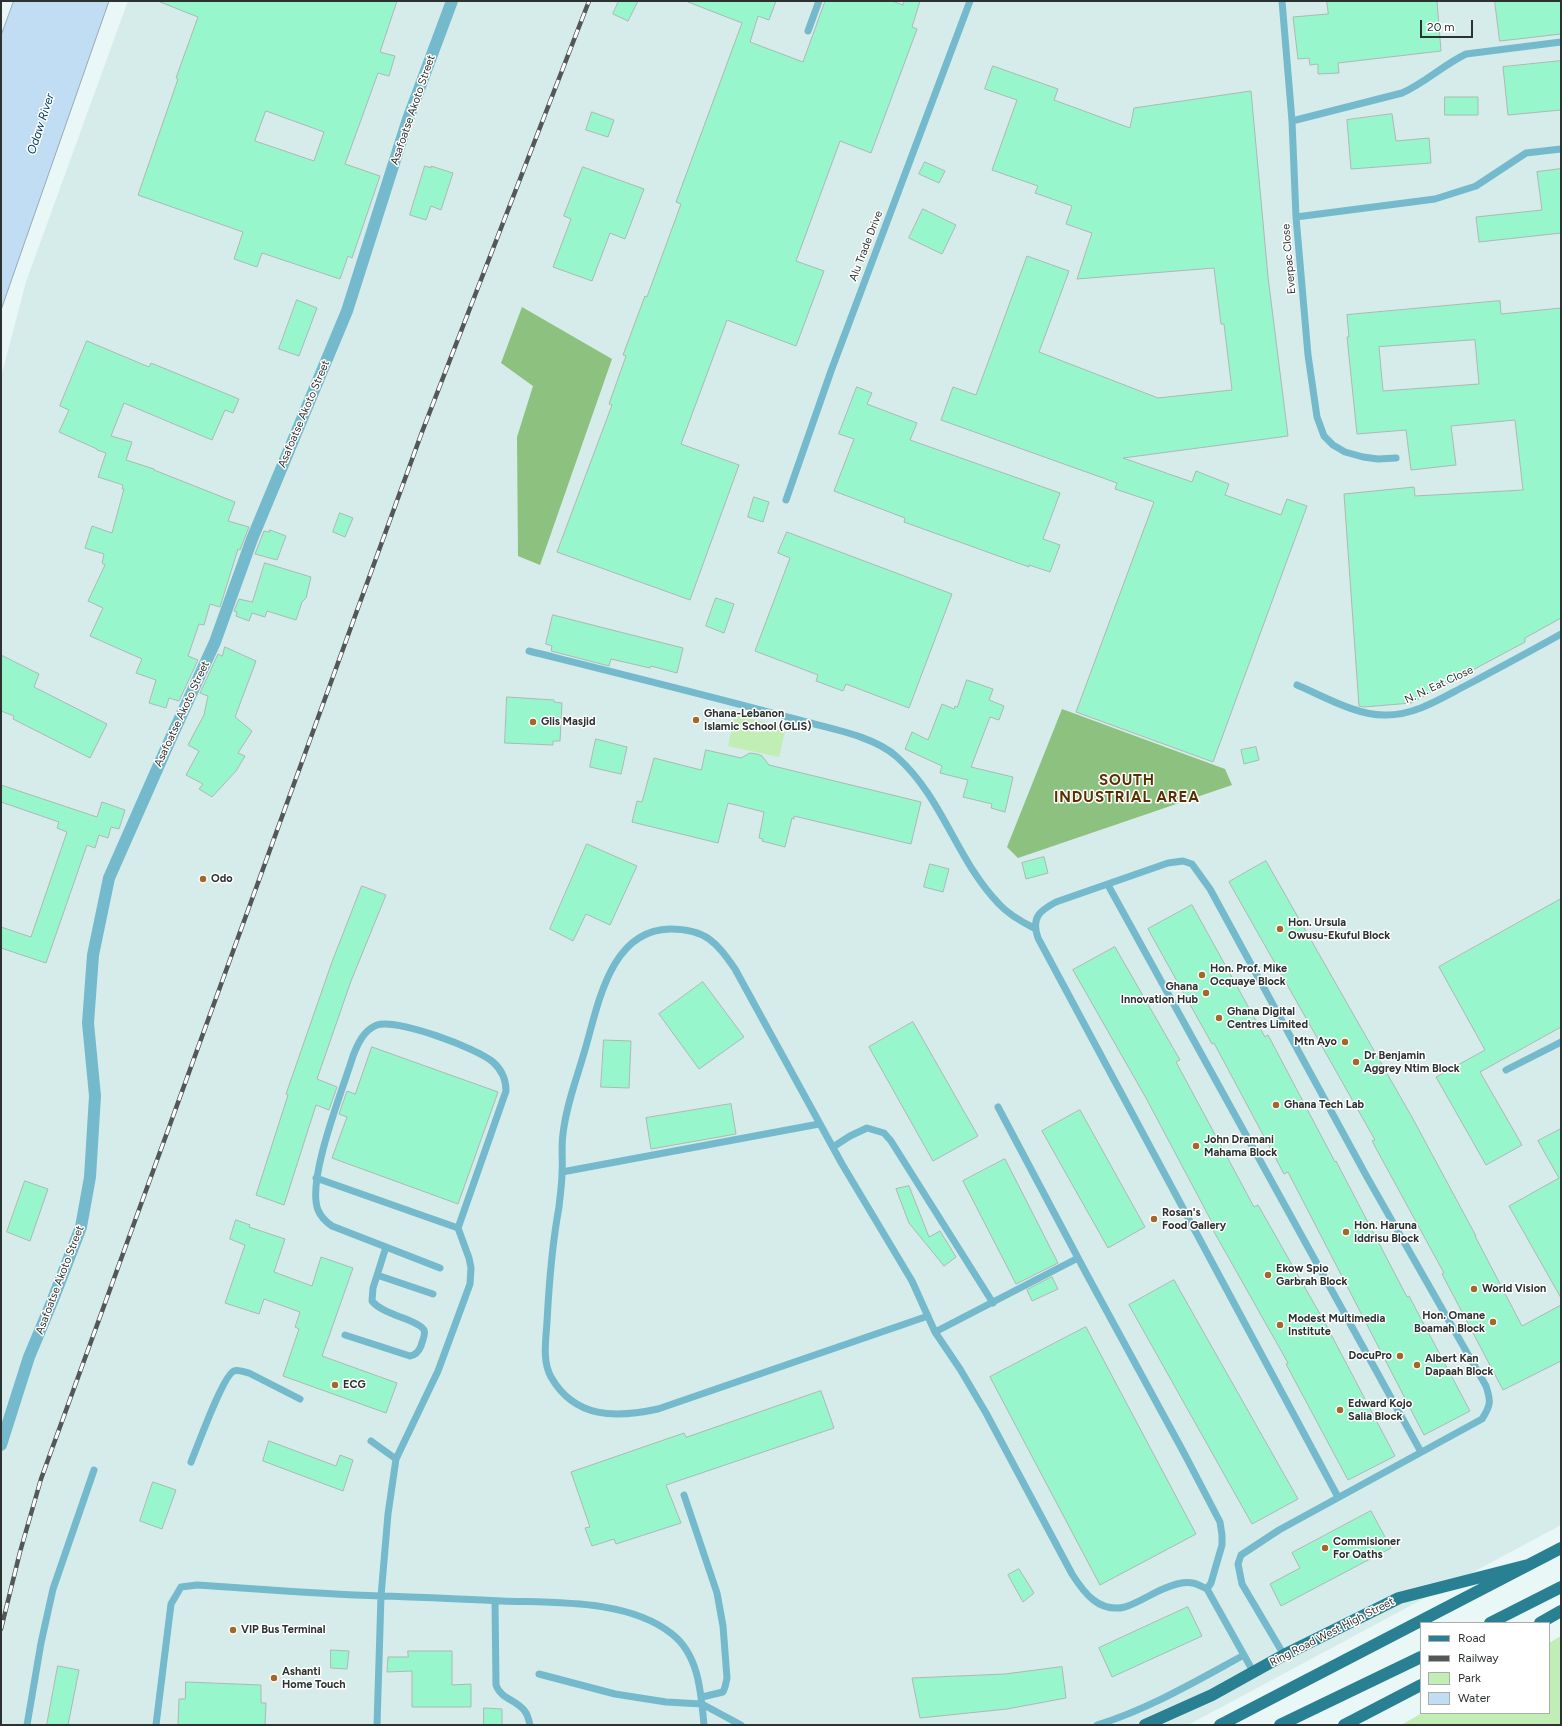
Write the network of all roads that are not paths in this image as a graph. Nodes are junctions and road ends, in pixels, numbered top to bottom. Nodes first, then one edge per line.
1 (452, 1) edge
2 (819, 1) edge
3 (970, 1) edge
4 (1282, 1) edge
5 (808, 31) dead end
6 (1561, 42) edge
7 (1292, 121) junction
8 (1561, 149) edge
9 (1296, 217) junction
10 (1396, 458) dead end
11 (786, 500) dead end
12 (1561, 634) edge
13 (529, 651) dead end
14 (1297, 685) dead end
15 (1108, 885) junction
16 (1034, 928) junction
17 (1561, 1042) edge
18 (1506, 1070) dead end
19 (998, 1107) dead end
20 (819, 1124) junction
21 (833, 1147) junction
22 (562, 1172) junction
23 (316, 1178) junction
24 (458, 1228) junction
25 (386, 1247) junction
26 (1078, 1258) junction
27 (440, 1268) dead end
28 (377, 1275) junction
29 (433, 1294) dead end
30 (993, 1303) junction
31 (928, 1316) junction
32 (935, 1332) junction
33 (345, 1335) dead end
34 (300, 1399) dead end
35 (371, 1441) dead end
36 (1, 1445) edge
37 (1421, 1452) junction
38 (396, 1459) junction
39 (191, 1462) dead end
40 (94, 1470) dead end
41 (684, 1496) dead end
42 (1338, 1497) junction
43 (1561, 1548) edge
44 (1528, 1565) junction
45 (1561, 1587) edge
46 (1207, 1589) junction
47 (381, 1596) junction
48 (495, 1601) junction
49 (1561, 1611) edge
50 (1492, 1622) edge
51 (1542, 1622) edge
52 (1244, 1655) junction
53 (1284, 1655) junction
54 (1420, 1656) edge
55 (1254, 1673) junction
56 (539, 1674) dead end
57 (1420, 1686) edge
58 (702, 1700) junction
59 (27, 1725) edge
60 (156, 1725) edge
61 (377, 1725) edge
62 (530, 1725) edge
63 (704, 1725) edge
64 (741, 1725) edge
65 (1096, 1725) edge
66 (1145, 1725) edge
67 (1220, 1725) edge
68 (1280, 1725) edge
69 (1344, 1725) edge

1 - 36 street, Asafoatse Akoto Street
2 - 5 lane
3 - 11 lane, Alu Trade Drive
4 - 7 lane, Everpac Close
6 - 7 lane
7 - 9 lane, Everpac Close
8 - 9 lane
9 - 10 lane, Everpac Close
12 - 14 lane, N. N. Eat Close
13 - 16 lane
15 - 16 lane
15 - 37 lane
15 - 37 lane
16 - 42 lane
17 - 18 lane
19 - 26 lane
20 - 21 lane
20 - 22 lane
20 - 22 lane
21 - 30 lane
21 - 31 lane
22 - 31 lane
23 - 24 lane
23 - 24 lane
23 - 25 lane
24 - 38 lane
25 - 27 lane
25 - 28 lane
26 - 30 lane
26 - 46 lane
28 - 29 lane
28 - 33 lane
30 - 32 lane
31 - 32 lane
32 - 46 lane
34 - 39 lane
35 - 38 lane
37 - 42 lane
38 - 47 lane
40 - 59 lane
41 - 58 lane
42 - 53 lane
43 - 44 main road, Ring Road West High Street
44 - 53 main road, Ring Road West High Street
44 - 67 main road, Ring Road West High Street
45 - 50 main road
46 - 52 lane
47 - 48 lane
47 - 60 lane
47 - 61 lane
48 - 58 lane
48 - 62 lane
49 - 51 main road
52 - 55 lane
52 - 65 lane
53 - 55 main road, Ring Road West High Street
54 - 68 main road
55 - 66 main road, Ring Road West High Street
56 - 58 lane
57 - 69 main road
58 - 63 lane
58 - 64 lane

